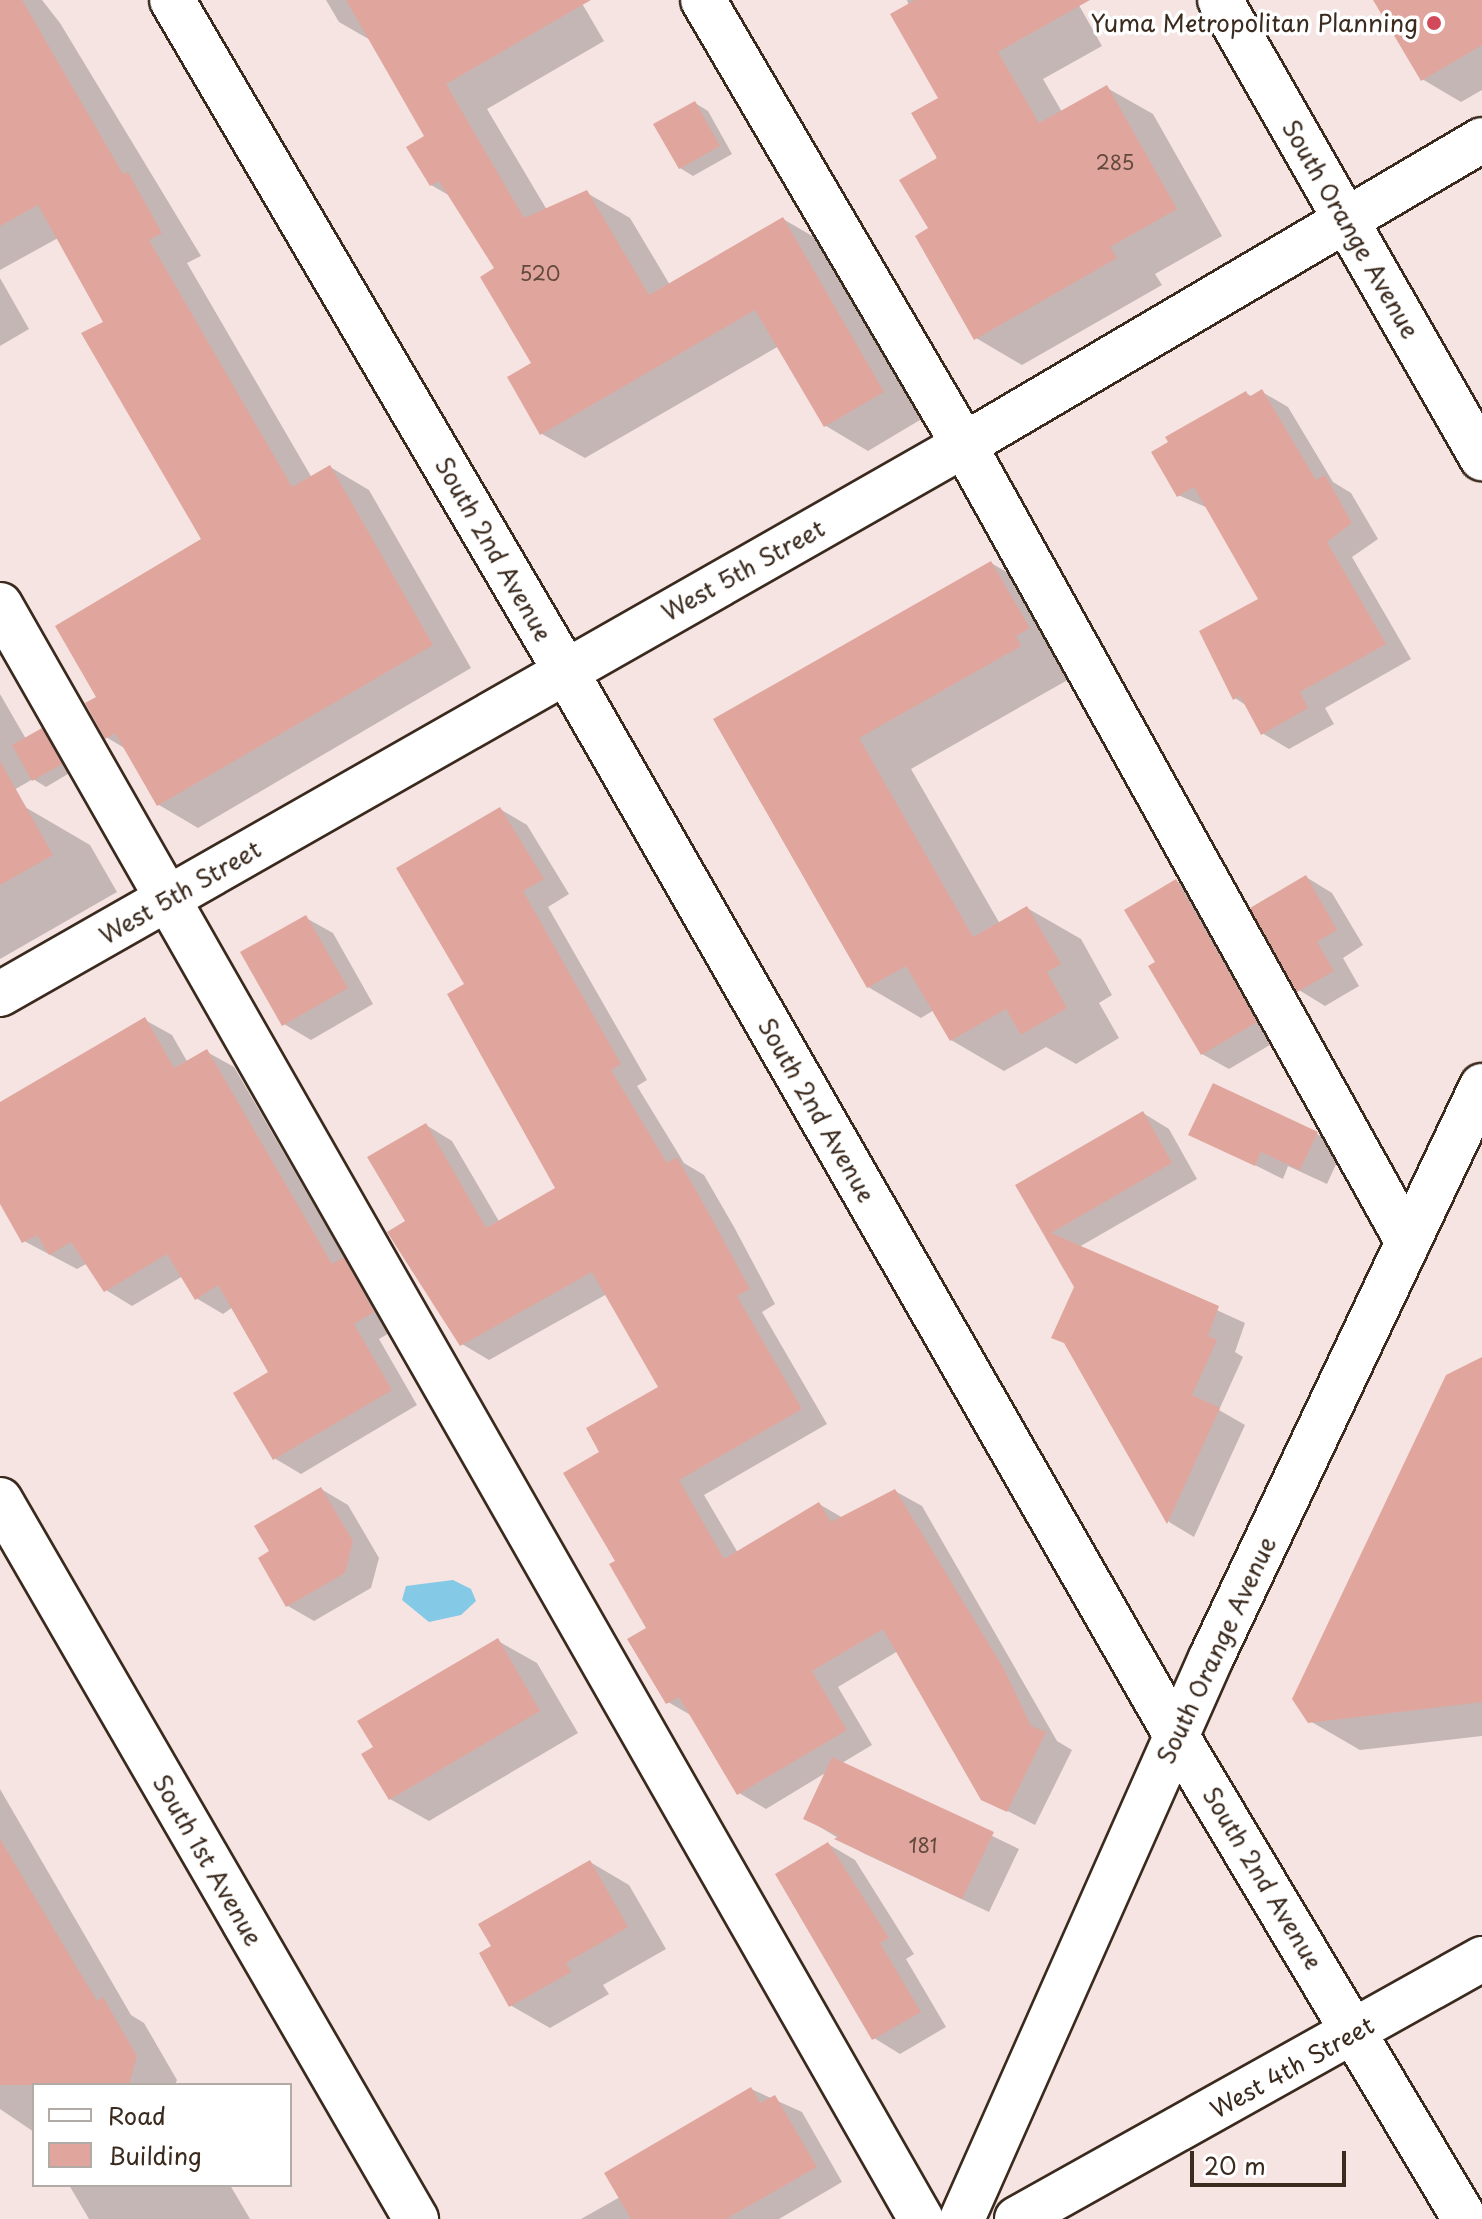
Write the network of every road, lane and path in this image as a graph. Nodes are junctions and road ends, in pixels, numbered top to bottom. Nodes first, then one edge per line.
1 (172, 0) edge
2 (703, 0) edge
3 (1220, 0) edge
4 (1482, 140) edge
5 (1346, 220) junction
6 (964, 445) junction
7 (1482, 458) edge
8 (0, 605) edge
9 (565, 670) junction
10 (171, 897) junction
11 (0, 994) edge
12 (1482, 1086) edge
13 (1408, 1242) junction
14 (0, 1500) edge
15 (1176, 1735) junction
16 (1482, 1959) edge
17 (1356, 2032) junction
18 (416, 2219) edge
19 (921, 2219) edge
20 (962, 2219) edge
21 (1017, 2219) edge
22 (1465, 2219) edge

1 - 9 street, South 2nd Avenue
2 - 6 street
3 - 5 street, South Orange Avenue
4 - 5 street, West 5th Street
5 - 6 street, West 5th Street
5 - 7 street, South Orange Avenue
6 - 9 street, West 5th Street
6 - 13 street
8 - 10 street
9 - 10 street, West 5th Street
9 - 15 street, South 2nd Avenue
10 - 11 street, West 5th Street
10 - 19 street
12 - 13 street, South Orange Avenue
13 - 15 street, South Orange Avenue
14 - 18 street, South 1st Avenue
15 - 17 street, South 2nd Avenue
15 - 20 street, South Orange Avenue
16 - 17 street, West 4th Street
17 - 21 street, West 4th Street
17 - 22 street, South 2nd Avenue

